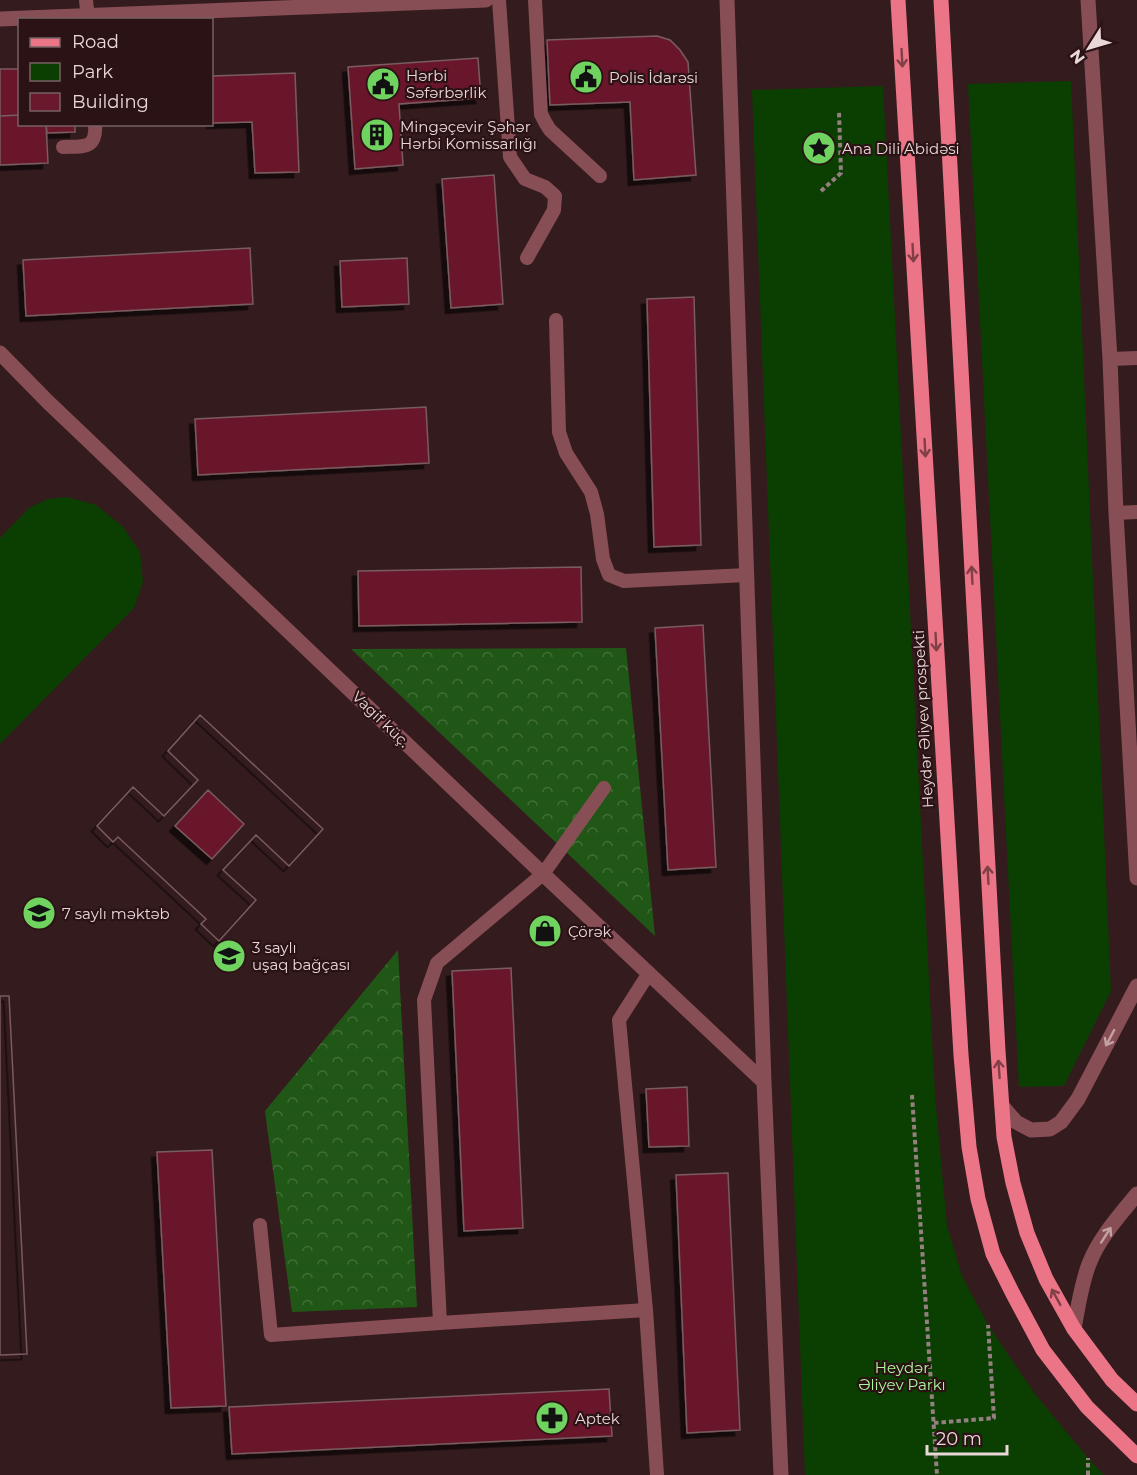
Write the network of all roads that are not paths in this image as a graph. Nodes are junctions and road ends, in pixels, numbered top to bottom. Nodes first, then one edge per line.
1 (486, 0) edge
2 (499, 0) edge
3 (535, 0) edge
4 (728, 0) edge
5 (898, 0) edge
6 (941, 0) edge
7 (1088, 0) edge
8 (87, 11) edge
9 (0, 19) edge
10 (96, 126) edge
11 (63, 147) dead end
12 (600, 176) dead end
13 (527, 258) dead end
14 (556, 320) dead end
15 (0, 353) edge
16 (1137, 358) edge
17 (1110, 359) junction
18 (1137, 512) edge
19 (1116, 513) junction
20 (747, 575) junction
21 (604, 788) dead end
22 (543, 873) junction
23 (1137, 878) edge
24 (649, 973) junction
25 (1137, 986) edge
26 (764, 1082) junction
27 (1002, 1106) junction
28 (1137, 1194) edge
29 (260, 1225) dead end
30 (646, 1310) junction
31 (440, 1323) junction
32 (1074, 1329) junction
33 (1137, 1404) edge
34 (1137, 1456) edge
35 (657, 1475) edge
36 (782, 1475) edge

1 - 8 street
2 - 13 lane
3 - 12 lane
4 - 20 street
5 -> 34 main road, Heydər Əliyev prospekti
27 -> 6 main road
7 - 17 street
8 - 9 street
10 - 11 lane
14 - 20 lane
15 - 22 street, Vagif küç.
16 - 17 lane
17 - 19 street
18 - 19 lane
19 - 23 street
20 - 26 street
21 - 22 lane
22 - 24 street, Vagif küç.
22 - 31 lane
24 - 26 street, Vagif küç.
24 - 30 lane
25 -> 27 street
26 - 36 street
32 -> 27 main road
32 -> 28 street
29 - 31 lane
30 - 31 lane
30 - 35 lane
32 - 33 main road

